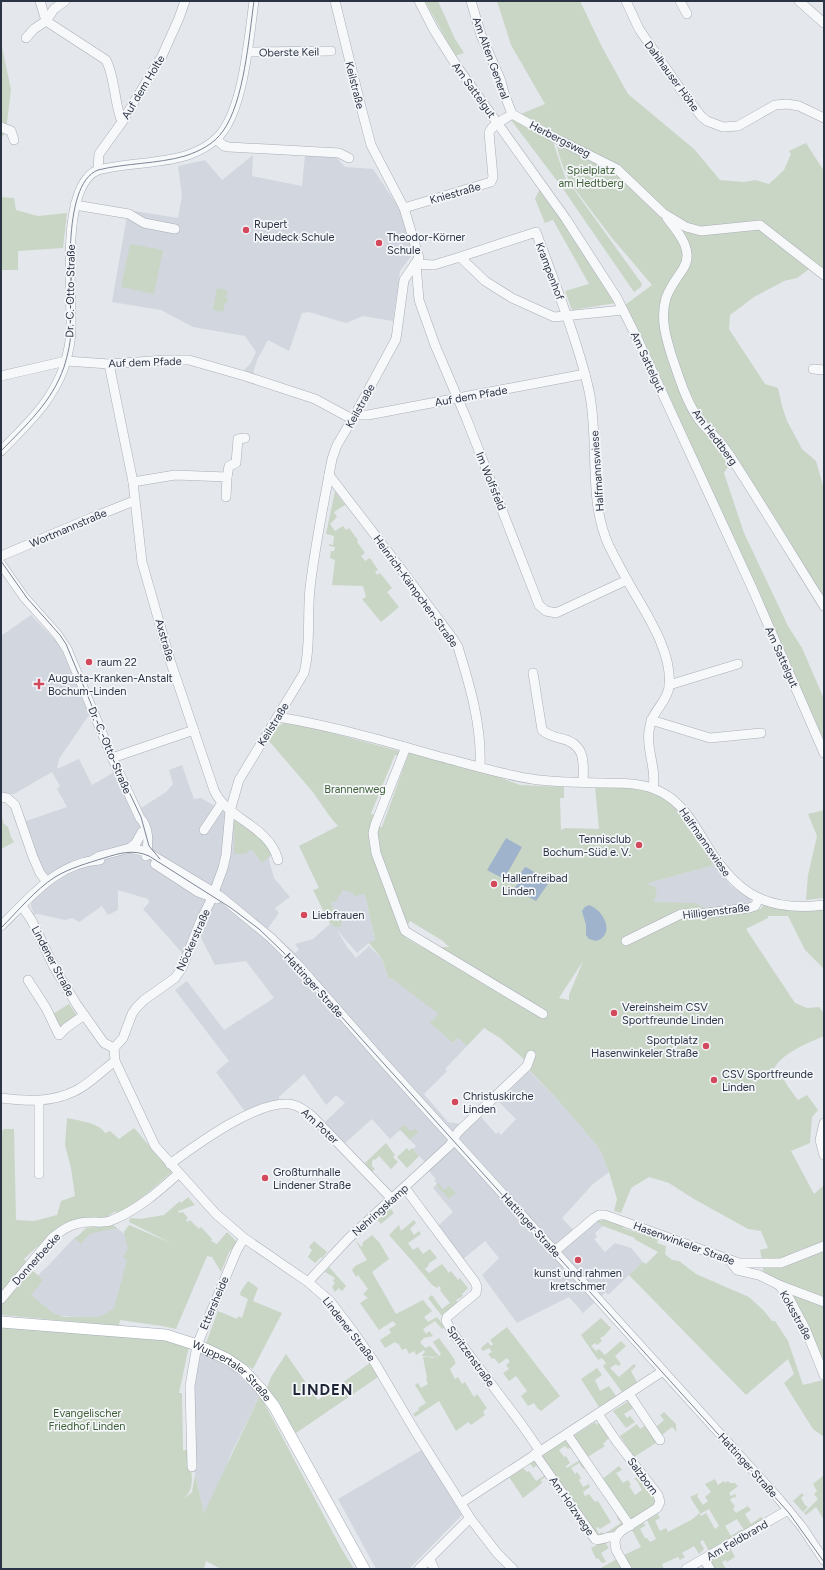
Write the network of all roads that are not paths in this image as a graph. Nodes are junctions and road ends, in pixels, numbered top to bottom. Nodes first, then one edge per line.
1 (40, 1) edge
2 (65, 1) edge
3 (180, 1) edge
4 (184, 1) edge
5 (254, 1) edge
6 (335, 1) edge
7 (419, 1) edge
8 (471, 1) edge
9 (626, 1) edge
10 (680, 1) edge
11 (799, 1) edge
12 (687, 14) dead end
13 (179, 18) junction
14 (46, 21) junction
15 (824, 23) edge
16 (26, 38) dead end
17 (332, 51) dead end
18 (247, 52) junction
19 (512, 114) junction
20 (824, 118) edge
21 (122, 122) junction
22 (498, 123) junction
23 (1, 127) edge
24 (216, 139) junction
25 (14, 140) dead end
26 (349, 158) dead end
27 (98, 170) junction
28 (75, 205) junction
29 (404, 208) junction
30 (663, 213) junction
31 (175, 229) dead end
32 (460, 257) junction
33 (416, 264) junction
34 (824, 275) edge
35 (623, 310) junction
36 (567, 316) junction
37 (66, 360) junction
38 (109, 364) junction
39 (813, 369) dead end
40 (824, 370) edge
41 (585, 374) junction
42 (1, 376) edge
43 (457, 399) junction
44 (354, 416) junction
45 (245, 438) dead end
46 (1, 451) edge
47 (329, 476) junction
48 (227, 477) junction
49 (133, 482) junction
50 (226, 497) dead end
51 (134, 501) junction
52 (1, 556) edge
53 (1, 564) edge
54 (627, 580) junction
55 (824, 606) edge
56 (738, 664) dead end
57 (533, 673) dead end
58 (669, 686) junction
59 (278, 717) junction
60 (651, 720) junction
61 (194, 730) junction
62 (761, 733) dead end
63 (406, 747) junction
64 (824, 754) edge
65 (112, 758) junction
66 (480, 768) junction
67 (583, 782) junction
68 (653, 788) junction
69 (1, 797) edge
70 (222, 803) junction
71 (230, 811) junction
72 (140, 818) junction
73 (204, 830) dead end
74 (142, 832) junction
75 (130, 848) junction
76 (146, 853) junction
77 (93, 860) junction
78 (278, 860) dead end
79 (47, 882) junction
80 (213, 895) junction
81 (759, 898) junction
82 (824, 905) edge
83 (22, 906) junction
84 (1, 926) edge
85 (626, 941) dead end
86 (28, 980) dead end
87 (543, 1014) dead end
88 (84, 1015) junction
89 (114, 1048) junction
90 (531, 1055) dead end
91 (115, 1061) junction
92 (1, 1098) edge
93 (39, 1101) junction
94 (824, 1124) edge
95 (454, 1140) junction
96 (824, 1155) edge
97 (170, 1164) junction
98 (39, 1174) dead end
99 (178, 1174) junction
100 (405, 1188) junction
101 (392, 1199) junction
102 (244, 1238) junction
103 (824, 1246) edge
104 (555, 1251) junction
105 (730, 1261) junction
106 (308, 1282) junction
107 (779, 1285) junction
108 (1, 1299) edge
109 (824, 1302) edge
110 (1, 1322) edge
111 (197, 1345) junction
112 (664, 1371) junction
113 (824, 1375) edge
114 (629, 1394) junction
115 (598, 1414) junction
116 (567, 1434) junction
117 (660, 1440) dead end
118 (538, 1453) junction
119 (192, 1467) dead end
120 (461, 1503) junction
121 (788, 1510) junction
122 (470, 1518) junction
123 (630, 1526) junction
124 (616, 1537) junction
125 (430, 1559) junction
126 (704, 1559) junction
127 (824, 1560) edge
128 (364, 1569) edge
129 (419, 1569) edge
130 (434, 1569) edge
131 (513, 1569) edge
132 (627, 1569) edge
133 (686, 1569) edge
134 (710, 1569) edge

1 - 14 street
2 - 14 street
3 - 13 street
4 - 13 street, Auf dem Holte
5 - 18 street
6 - 29 street, Keilstraße
7 - 22 street, Am Sattelgut
8 - 19 street, Am Alten General
9 - 20 street, Dahlhauser Höhe
10 - 12 street
11 - 15 street
13 - 21 street, Auf dem Holte
14 - 16 street
14 - 21 street
17 - 18 street, Oberste Keil
18 - 24 street
19 - 22 street
19 - 30 street, Herbergsweg
21 - 27 street, Auf dem Holte
22 - 29 street, Kniestraße
22 - 35 street, Am Sattelgut
23 - 25 street
24 - 26 street
24 - 27 street
27 - 28 street, Dr.-C.-Otto-Straße
28 - 31 street
28 - 37 street, Dr.-C.-Otto-Straße
29 - 33 street, Keilstraße
30 - 34 street, Herbergsweg
30 - 55 street, Am Hedtberg
32 - 33 street, Krampenhof
32 - 36 street, Krampenhof
32 - 36 street, Krampenhof
33 - 43 street, Im Wolfsfeld
33 - 44 street, Keilstraße
35 - 36 street, Krampenhof
35 - 64 street, Am Sattelgut
36 - 41 street, Halfmannswiese
37 - 38 street, Auf dem Pfade
37 - 42 street, Auf dem Pfade
37 - 46 street, Dr.-C.-Otto-Straße
38 - 44 street, Auf dem Pfade
38 - 49 street, Axstraße
39 - 40 street
41 - 43 street, Auf dem Pfade
41 - 54 street, Halfmannswiese
43 - 44 street, Auf dem Pfade
43 - 54 street, Im Wolfsfeld
44 - 47 street, Keilstraße
45 - 48 street
47 - 59 street, Keilstraße
47 - 66 street, Heinrich-Kämpchen-Straße
48 - 49 street
48 - 50 street
49 - 51 street, Axstraße
51 - 52 street, Wortmannstraße
51 - 61 street, Axstraße
53 - 65 street, Dr.-C.-Otto-Straße
54 - 58 street, Halfmannswiese
56 - 58 street
57 - 67 street
58 - 60 street, Halfmannswiese
59 - 63 street
59 - 71 street, Keilstraße
60 - 62 street
60 - 68 street, Halfmannswiese
61 - 65 street
61 - 70 street, Axstraße
63 - 66 street
63 - 87 street
65 - 72 street, Dr.-C.-Otto-Straße
66 - 67 street
67 - 68 street
68 - 81 street, Halfmannswiese
69 - 79 street
70 - 71 street, Axstraße
70 - 73 street
71 - 78 street
71 - 80 street, Keilstraße
72 - 74 street, Dr.-C.-Otto-Straße
72 - 76 street, Dr.-C.-Otto-Straße
74 - 75 street
74 - 76 street, Dr.-C.-Otto-Straße
75 - 76 street, Hattinger Straße
75 - 77 street, Hattinger Straße
76 - 77 street, Hattinger Straße
76 - 80 street, Hattinger Straße
77 - 79 street, Hattinger Straße
79 - 83 street, Hattinger Straße
80 - 89 street, Nöckerstraße
80 - 95 street, Hattinger Straße
81 - 82 street, Halfmannswiese
81 - 85 street, Hilligenstraße
83 - 84 street, Hattinger Straße
83 - 88 street, Lindener Straße
86 - 88 street
88 - 89 street, Lindener Straße
89 - 91 street
90 - 95 street
91 - 93 street
91 - 97 street, Lindener Straße
92 - 93 street
93 - 98 street
94 - 96 street
95 - 100 street, Nehringskamp
95 - 104 street, Hattinger Straße
97 - 99 street, Lindener Straße
97 - 101 street, Am Poter
99 - 102 street, Lindener Straße
99 - 108 street, Donnerbecke
100 - 101 street, Nehringskamp
100 - 118 street, Spritzenstraße
101 - 106 street, Nehringskamp
102 - 106 street, Lindener Straße
102 - 111 street, Ettersheide
103 - 105 street, Hasenwinkeler Straße
104 - 105 street, Hasenwinkeler Straße
104 - 112 street, Hattinger Straße
105 - 107 street, Koksstraße
106 - 120 street, Lindener Straße
107 - 109 street
107 - 113 street, Koksstraße
110 - 111 main road, Wuppertaler Straße
111 - 119 street, Ettersheide
111 - 128 main road, Wuppertaler Straße
112 - 114 street
112 - 121 street, Hattinger Straße
114 - 115 street
114 - 117 street
115 - 116 street
115 - 123 street, Salzborn
116 - 118 street
116 - 123 street
118 - 120 street
118 - 124 street, Am Holzwege
120 - 122 street, Lindener Straße
121 - 126 street, Am Feldbrand
121 - 127 street, Hattinger Straße
122 - 125 street
122 - 131 street, Lindener Straße
123 - 124 street, Salzborn
124 - 132 street
125 - 129 street
125 - 130 street
126 - 133 street, Am Feldbrand
126 - 134 street

